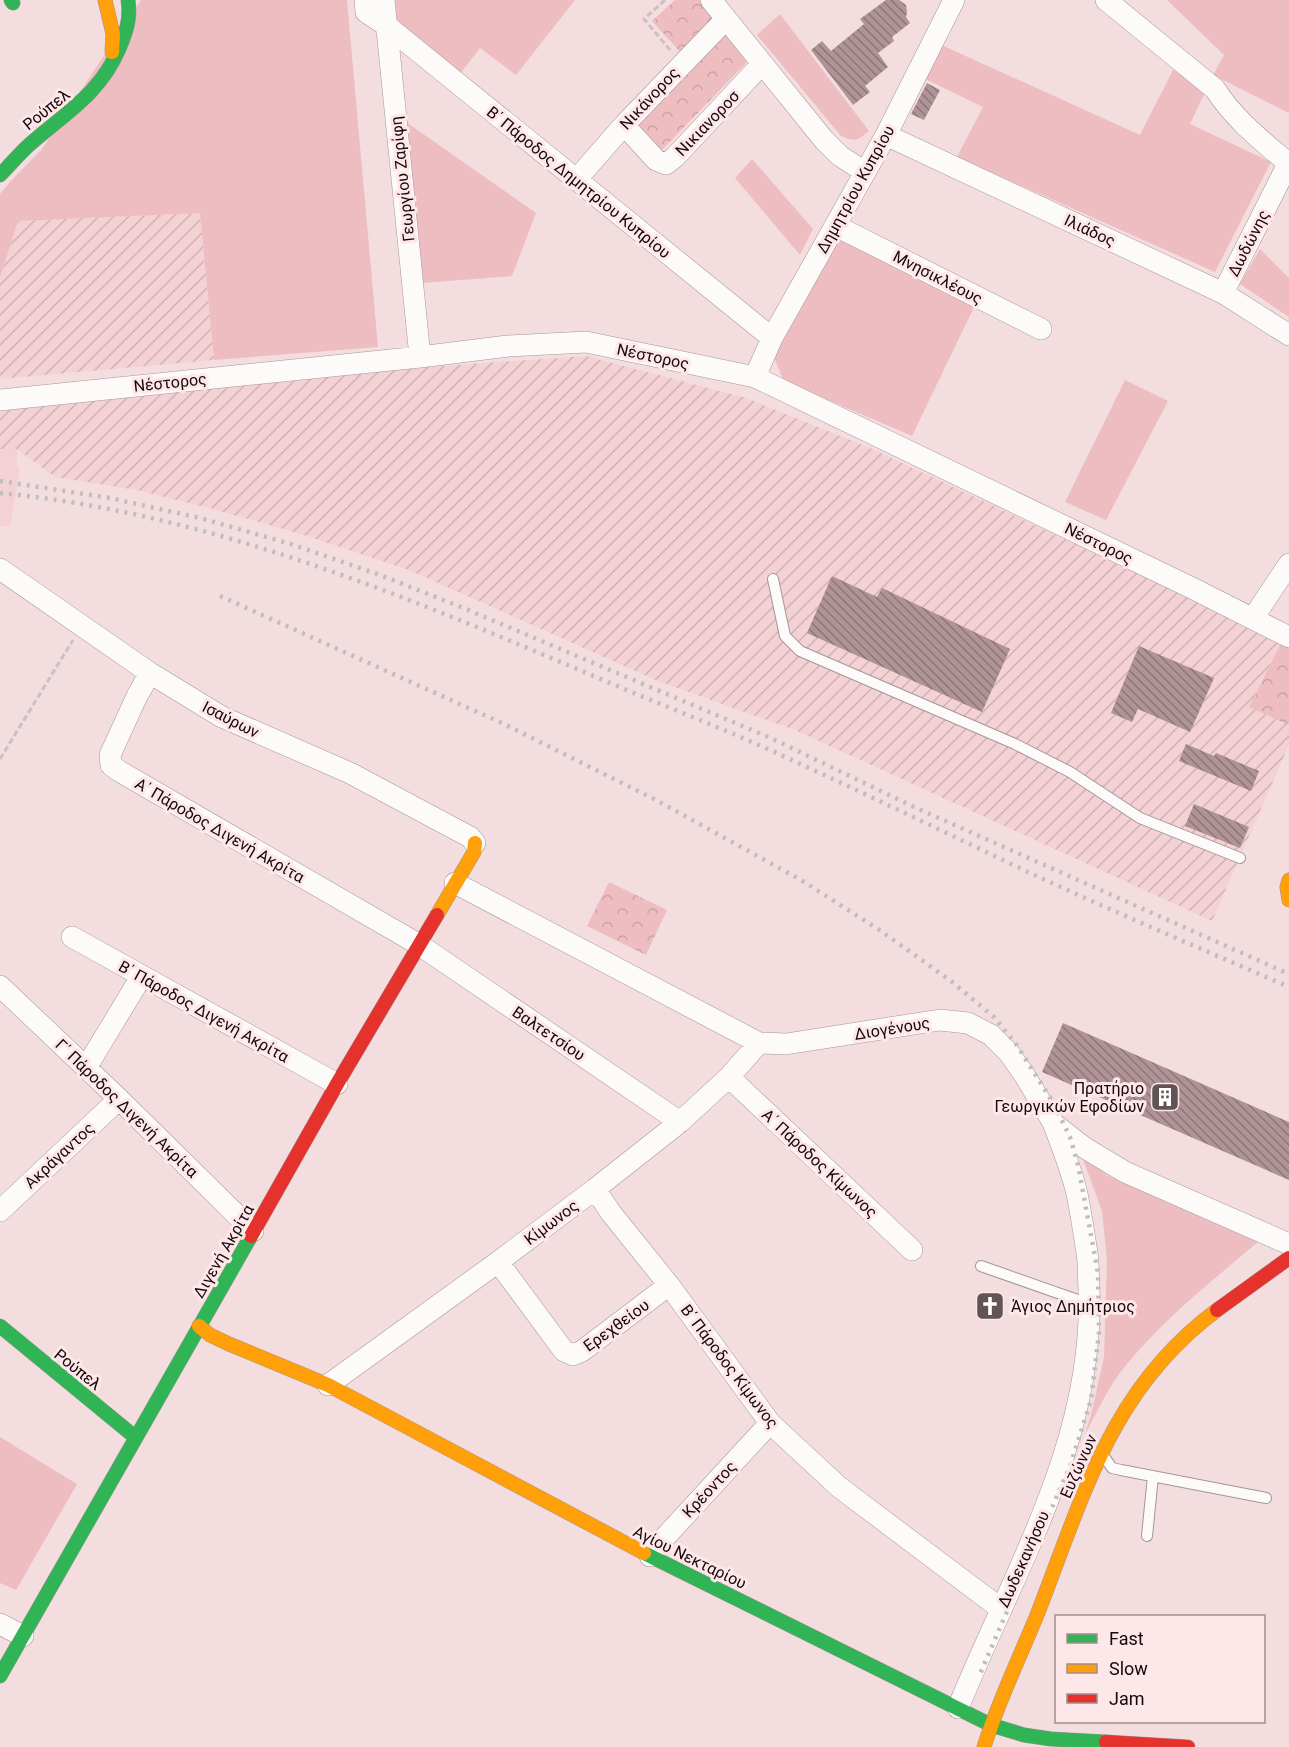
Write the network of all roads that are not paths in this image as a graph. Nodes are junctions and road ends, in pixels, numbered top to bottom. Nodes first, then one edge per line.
1 (105, 0) edge
2 (128, 0) edge
3 (384, 0) edge
4 (711, 0) edge
5 (954, 0) edge
6 (1106, 0) edge
7 (16, 1) edge
8 (365, 6) edge
9 (0, 13) edge
10 (726, 19) junction
11 (387, 26) junction
12 (762, 64) junction
13 (111, 67) junction
14 (624, 125) junction
15 (886, 135) junction
16 (1289, 163) edge
17 (865, 172) junction
18 (0, 175) edge
19 (576, 180) junction
20 (836, 226) junction
21 (1223, 293) junction
22 (1041, 329) dead end
23 (1289, 335) edge
24 (772, 338) junction
25 (420, 357) junction
26 (755, 377) junction
27 (0, 400) edge
28 (1289, 564) edge
29 (0, 569) edge
30 (773, 579) dead end
31 (1252, 618) junction
32 (1289, 637) edge
33 (150, 673) junction
34 (475, 843) joint
35 (1240, 858) dead end
36 (1289, 880) edge
37 (455, 883) junction
38 (1289, 900) edge
39 (72, 937) dead end
40 (418, 944) junction
41 (141, 977) junction
42 (0, 986) edge
43 (759, 1043) junction
44 (86, 1068) junction
45 (729, 1077) junction
46 (337, 1084) junction
47 (119, 1099) junction
48 (680, 1122) junction
49 (1054, 1124) junction
50 (595, 1189) junction
51 (0, 1211) edge
52 (253, 1232) junction
53 (1289, 1244) edge
54 (912, 1250) dead end
55 (1289, 1258) edge
56 (498, 1262) junction
57 (981, 1266) dead end
58 (669, 1286) junction
59 (1089, 1304) junction
60 (0, 1326) edge
61 (199, 1326) junction
62 (328, 1385) junction
63 (770, 1423) junction
64 (135, 1437) junction
65 (1101, 1452) junction
66 (1153, 1476) junction
67 (1266, 1498) dead end
68 (1147, 1536) dead end
69 (650, 1556) junction
70 (1001, 1609) junction
71 (0, 1624) edge
72 (23, 1636) junction
73 (0, 1644) edge
74 (0, 1676) edge
75 (957, 1708) junction
76 (991, 1725) junction
77 (984, 1747) edge
78 (1188, 1747) edge

1 - 13 street
2 - 13 street, Ρούπελ
3 - 11 street, Γεωργίου Ζαρίφη
4 - 10 street
5 - 15 street, Δημητρίου Κυπρίου
6 - 16 street
7 - 9 street
8 - 11 street, Β΄ Πάροδος Δημητρίου Κυπρίου
10 - 12 street
10 - 14 street, Νικάνορος
11 - 19 street, Β΄ Πάροδος Δημητρίου Κυπρίου
11 - 25 street, Γεωργίου Ζαρίφη
12 - 14 street, Νικιανοροσ
12 - 17 street
13 - 18 street, Ρούπελ
14 - 19 street, Νικάνορος
15 - 17 street, Δημητρίου Κυπρίου
15 - 21 street, Ιλιάδος
16 - 21 street, Δωδώνης
17 - 20 street, Δημητρίου Κυπρίου
19 - 24 street, Β΄ Πάροδος Δημητρίου Κυπρίου
20 - 22 street, Μνησικλέους
20 - 24 street, Δημητρίου Κυπρίου
21 - 23 street, Ιλιάδος
24 - 26 street, Δημητρίου Κυπρίου
25 - 26 street, Νέστορος
25 - 27 street, Νέστορος
26 - 31 street, Νέστορος
28 - 31 street
29 - 33 street, Ισαύρων
30 - 35 lane
31 - 32 street, Νέστορος
33 - 34 street, Ισαύρων
33 - 40 street, Α΄ Πάροδος Διγενή Ακρίτα
34 - 37 street, Διγενή Ακρίτα
36 - 38 street
37 - 40 street, Διγενή Ακρίτα
37 - 43 street, Διογένους
39 - 41 street, Β΄ Πάροδος Διγενή Ακρίτα
40 - 46 street, Διγενή Ακρίτα
40 - 48 street, Βαλτετσίου
41 - 44 street
41 - 46 street, Β΄ Πάροδος Διγενή Ακρίτα
42 - 44 street, Γ΄ Πάροδος Διγενή Ακρίτα
43 - 45 street, Κίμωνος
43 - 49 street, Διογένους
44 - 47 street, Γ΄ Πάροδος Διγενή Ακρίτα
45 - 48 street, Κίμωνος
45 - 54 street, Α΄ Πάροδος Κίμωνος
46 - 52 street, Διγενή Ακρίτα
47 - 51 street, Ακράγαντος
47 - 52 street, Γ΄ Πάροδος Διγενή Ακρίτα
48 - 50 street, Κίμωνος
49 - 53 street, Διογένους
49 - 59 street, Δωδεκανήσου
50 - 56 street, Κίμωνος
50 - 58 street, Β΄ Πάροδος Κίμωνος
52 - 61 street, Διγενή Ακρίτα
55 - 65 street, Ευζώνων
56 - 58 street, Ερεχθείου
56 - 62 street, Κίμωνος
57 - 59 lane
58 - 63 street, Β΄ Πάροδος Κίμωνος
59 - 70 street, Δωδεκανήσου
60 - 64 street, Ρούπελ
61 - 62 street, Αγίου Νεκταρίου
61 - 64 street, Διγενή Ακρίτα
62 - 69 street, Αγίου Νεκταρίου
63 - 69 street, Κρέοντος
63 - 70 street, Β΄ Πάροδος Κίμωνος
64 - 72 street, Διγενή Ακρίτα
65 - 66 lane
65 - 76 street, Ευζώνων
66 - 67 lane
66 - 68 lane
69 - 75 street, Αγίου Νεκταρίου
70 - 75 street, Δωδεκανήσου
71 - 72 street
72 - 73 street
72 - 74 street, Διγενή Ακρίτα
75 - 76 street, Αγίου Νεκταρίου
76 - 77 street, Ευζώνων
76 - 78 street, Αγίου Νεκταρίου

